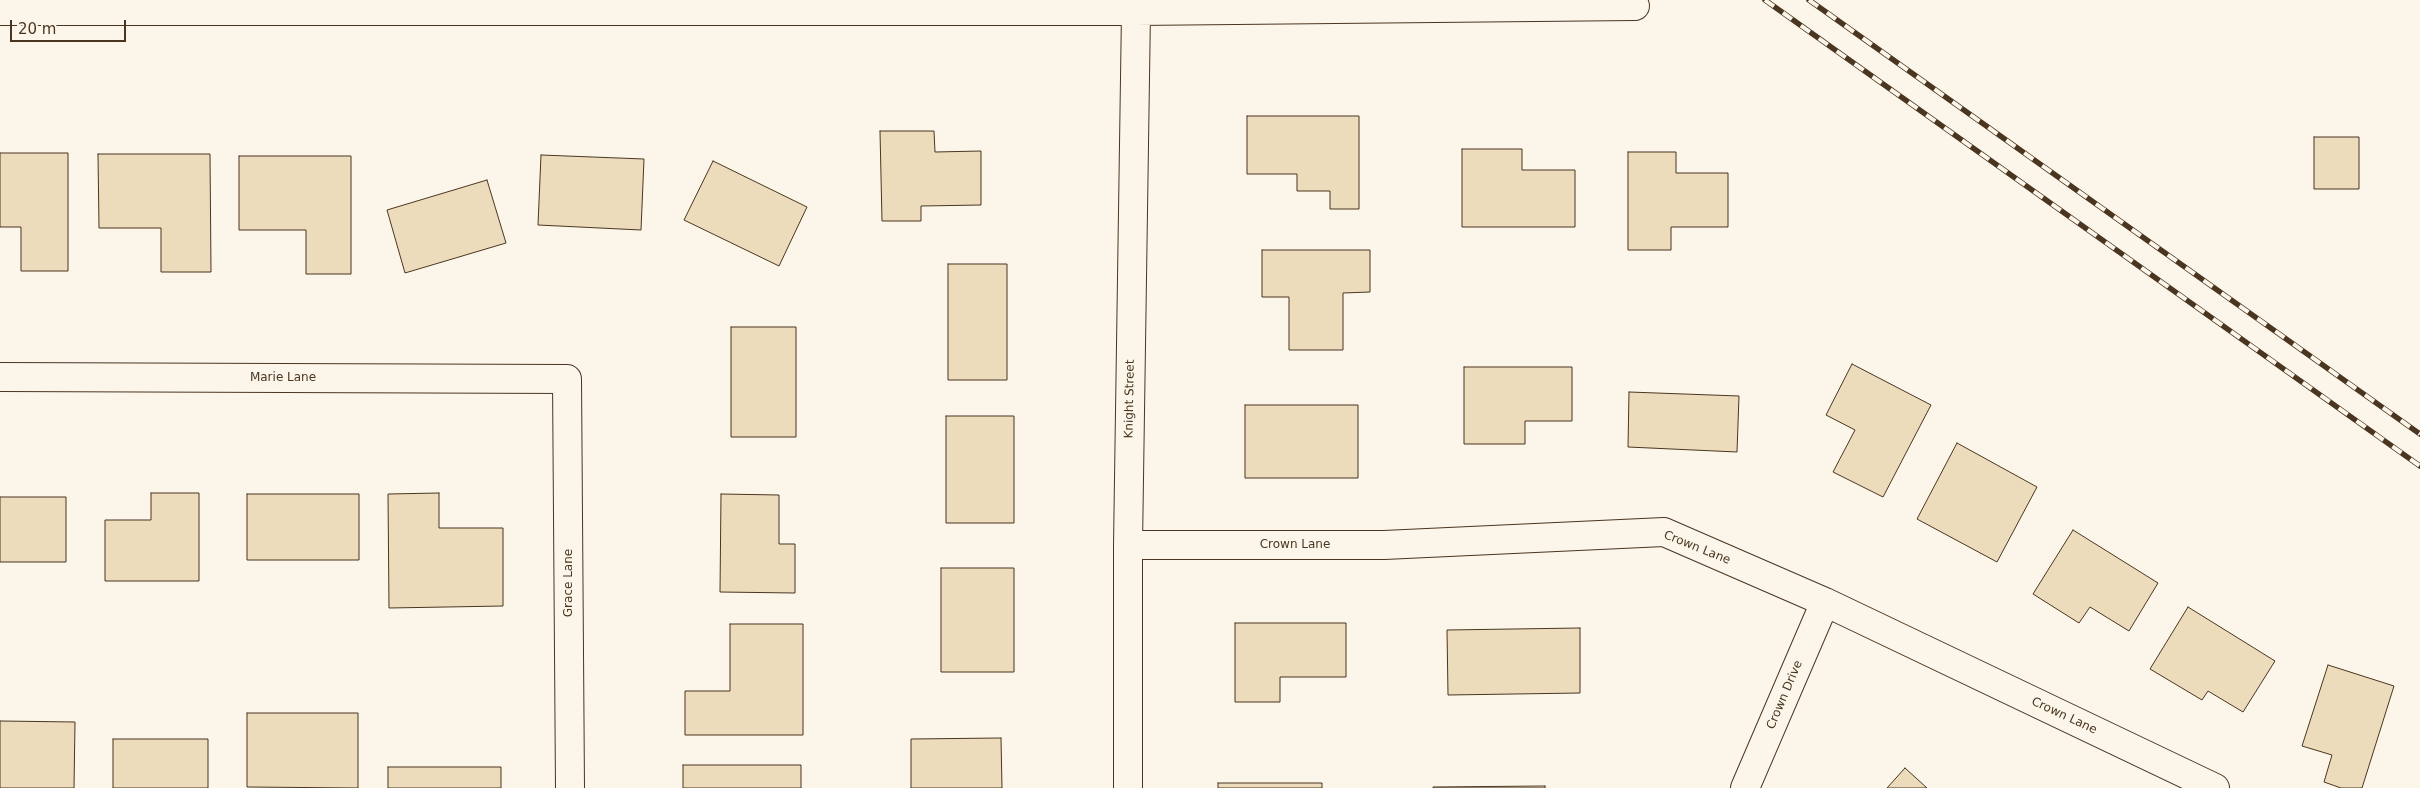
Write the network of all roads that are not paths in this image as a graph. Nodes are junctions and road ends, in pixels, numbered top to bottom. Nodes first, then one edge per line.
1 (270, 5) edge
2 (656, 5) edge
3 (1635, 6) dead end
4 (0, 11) edge
5 (1136, 11) junction
6 (0, 377) edge
7 (567, 379) joint
8 (1128, 545) junction
9 (1825, 602) junction
10 (570, 788) edge
11 (1128, 788) edge
12 (1744, 788) edge
13 (2215, 788) edge

1 - 2 street
1 - 4 street
2 - 5 street
3 - 5 street
5 - 8 street, Knight Street
6 - 7 street, Marie Lane
7 - 10 street, Grace Lane
8 - 9 street, Crown Lane
8 - 11 street, Knight Street
9 - 12 street, Crown Drive
9 - 13 street, Crown Lane

